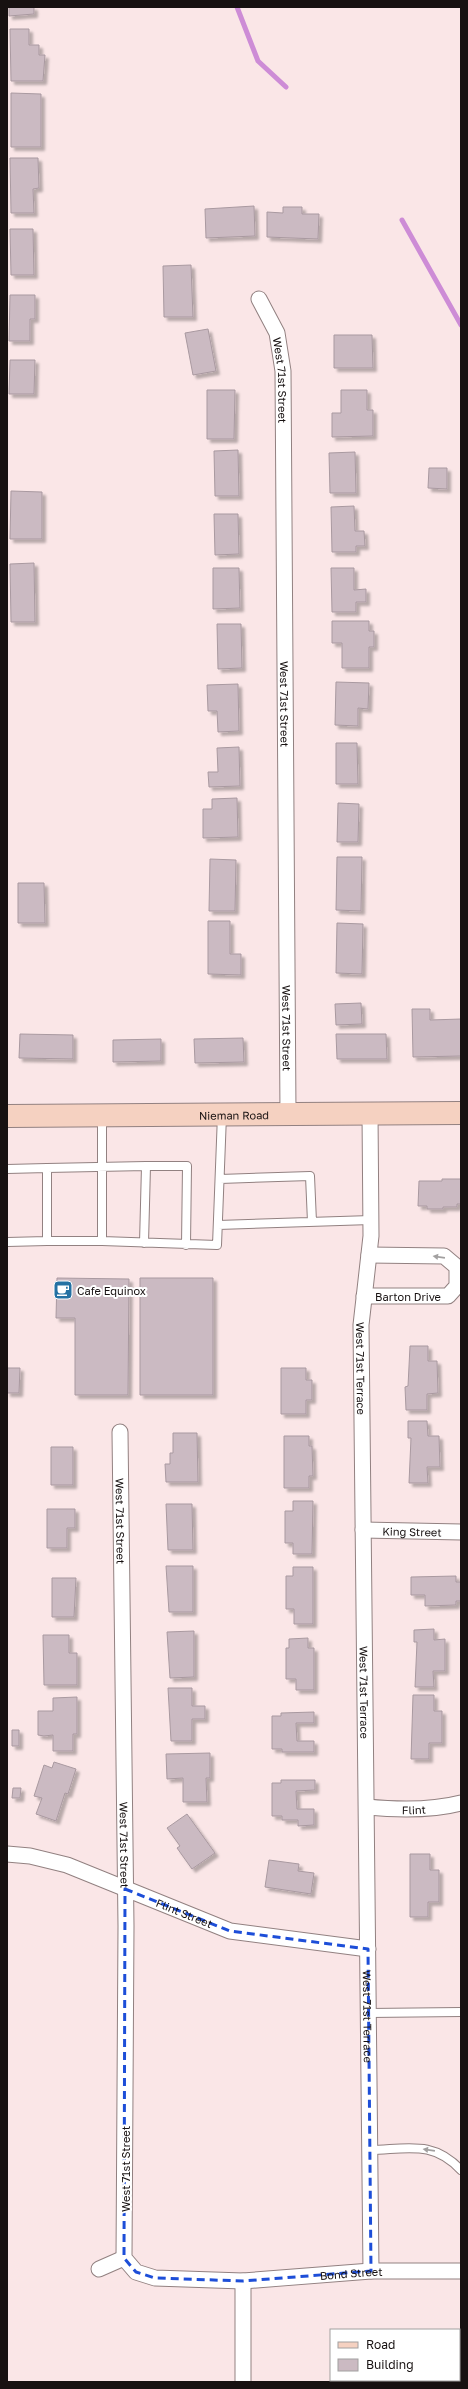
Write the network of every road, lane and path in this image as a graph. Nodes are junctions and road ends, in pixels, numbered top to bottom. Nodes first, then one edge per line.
1 (260, 299) dead end
2 (461, 1113) edge
3 (222, 1114) junction
4 (288, 1114) junction
5 (370, 1114) junction
6 (102, 1115) junction
7 (7, 1116) edge
8 (146, 1166) junction
9 (102, 1167) junction
10 (47, 1168) junction
11 (7, 1169) edge
12 (220, 1179) junction
13 (371, 1220) junction
14 (312, 1222) junction
15 (218, 1225) junction
16 (48, 1241) junction
17 (102, 1241) junction
18 (7, 1242) edge
19 (144, 1243) junction
20 (186, 1245) junction
21 (369, 1255) junction
22 (364, 1296) junction
23 (120, 1432) dead end
24 (363, 1530) junction
25 (461, 1532) edge
26 (461, 1802) edge
27 (367, 1806) junction
28 (7, 1854) edge
29 (126, 1890) junction
30 (368, 1949) junction
31 (369, 2012) junction
32 (461, 2012) edge
33 (370, 2150) junction
34 (461, 2170) edge
35 (124, 2258) junction
36 (99, 2269) dead end
37 (371, 2271) junction
38 (461, 2271) edge
39 (242, 2281) junction
40 (243, 2382) edge

1 - 4 street, West 71st Street
2 - 5 main road, Nieman Road
3 - 4 main road, Nieman Road
3 - 6 main road, Nieman Road
3 - 12 lane
4 - 5 main road, Nieman Road
5 - 13 street, West 71st Terrace
6 - 7 main road, Nieman Road
6 - 9 lane
8 - 9 lane
8 - 19 lane
8 - 20 lane
9 - 10 lane
9 - 17 lane
10 - 11 lane
10 - 16 lane
12 - 14 lane
12 - 15 lane
13 - 14 lane
13 - 21 street, West 71st Terrace
14 - 15 lane
15 - 20 lane
16 - 17 lane
16 - 18 lane
17 - 19 lane
19 - 20 lane
21 - 22 street, West 71st Terrace
22 -> 21 street, Barton Drive
22 - 24 street, West 71st Terrace
23 - 29 street, West 71st Street
24 - 25 street, King Street
24 - 27 street, West 71st Terrace
26 - 27 street, Flint
27 - 30 street, West 71st Terrace
28 - 29 street, Flint Street
29 - 30 street, Flint Street
29 - 35 street, West 71st Street
30 - 31 street, West 71st Terrace
31 - 32 lane
31 - 33 street, West 71st Terrace
34 -> 33 lane
33 - 37 street, West 71st Terrace
35 - 36 street
35 - 39 street
37 - 38 street, Bond Street
37 - 39 street, Bond Street
39 - 40 street

